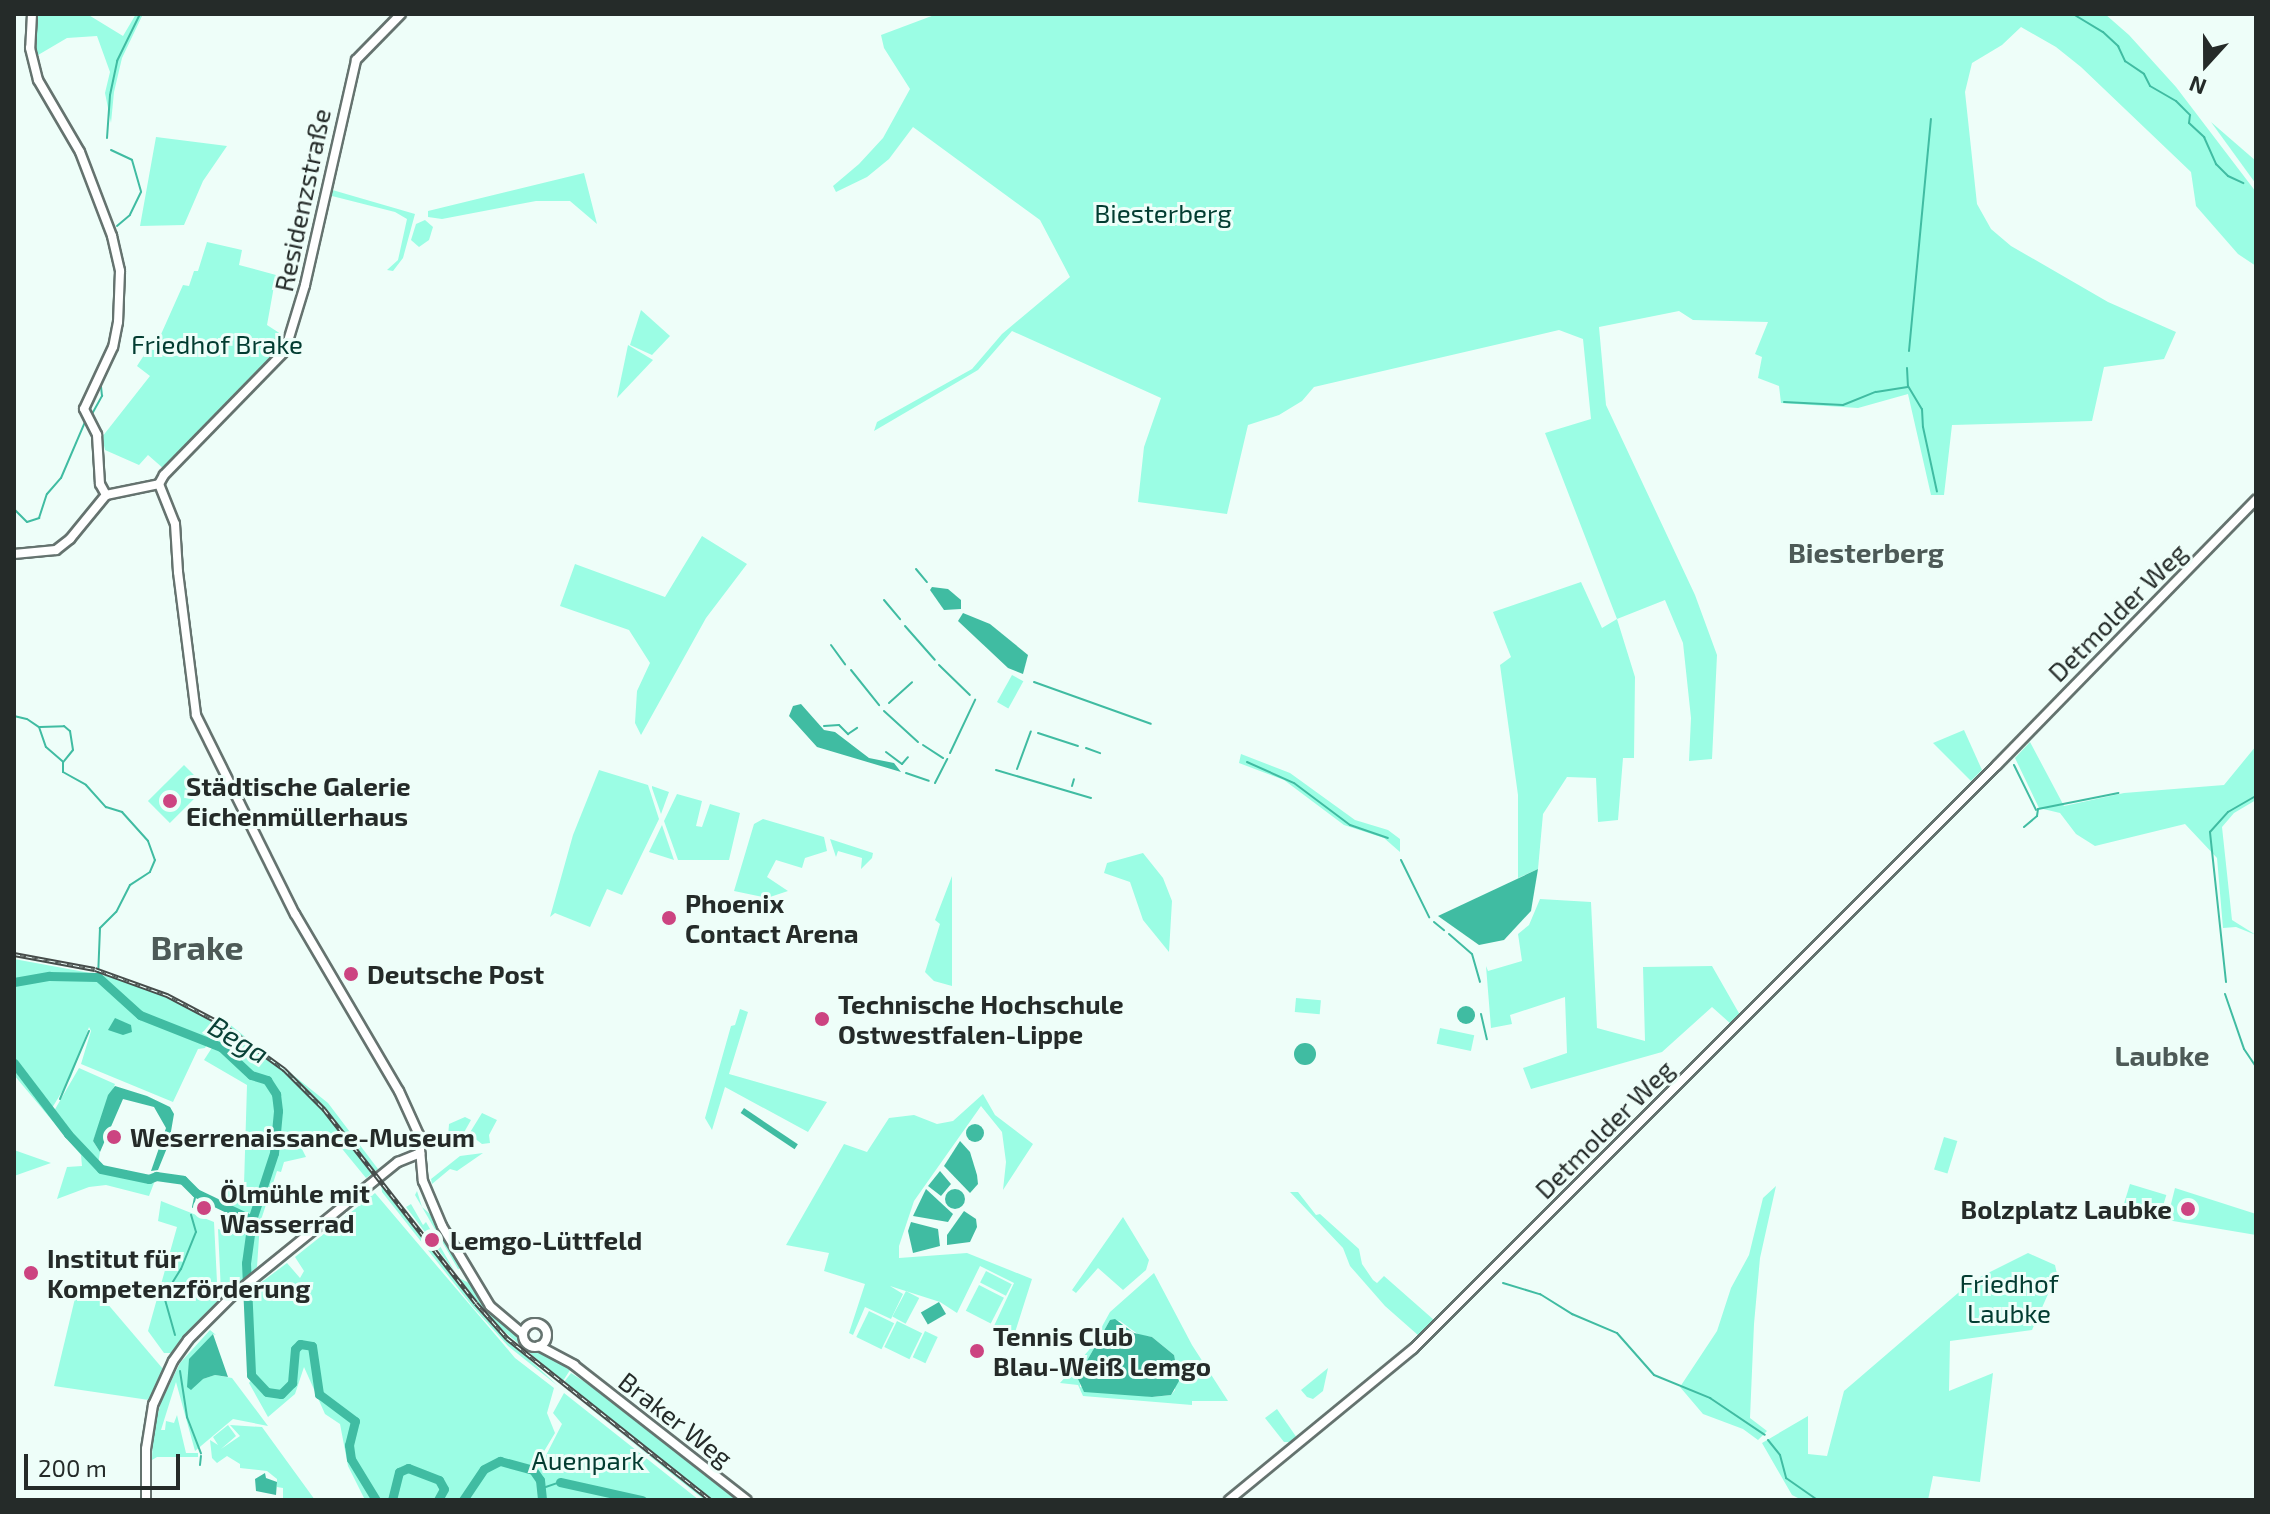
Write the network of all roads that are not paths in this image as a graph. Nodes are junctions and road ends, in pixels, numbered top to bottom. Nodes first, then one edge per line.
1 (32, 14) edge
2 (401, 14) edge
3 (161, 491) junction
4 (106, 495) junction
5 (2256, 500) edge
6 (14, 554) edge
7 (421, 1157) junction
8 (524, 1331) junction
9 (542, 1344) junction
10 (146, 1497) edge
11 (747, 1500) edge
12 (1229, 1500) edge

1 - 4 street
2 - 3 street, Residenzstraße
3 - 4 street
3 - 7 street, Braker Weg
4 - 6 street
5 - 12 street, Detmolder Weg
7 - 8 street, Braker Weg
7 - 10 street
8 - 9 street, Braker Weg
8 - 9 street, Braker Weg
9 - 11 street, Braker Weg

